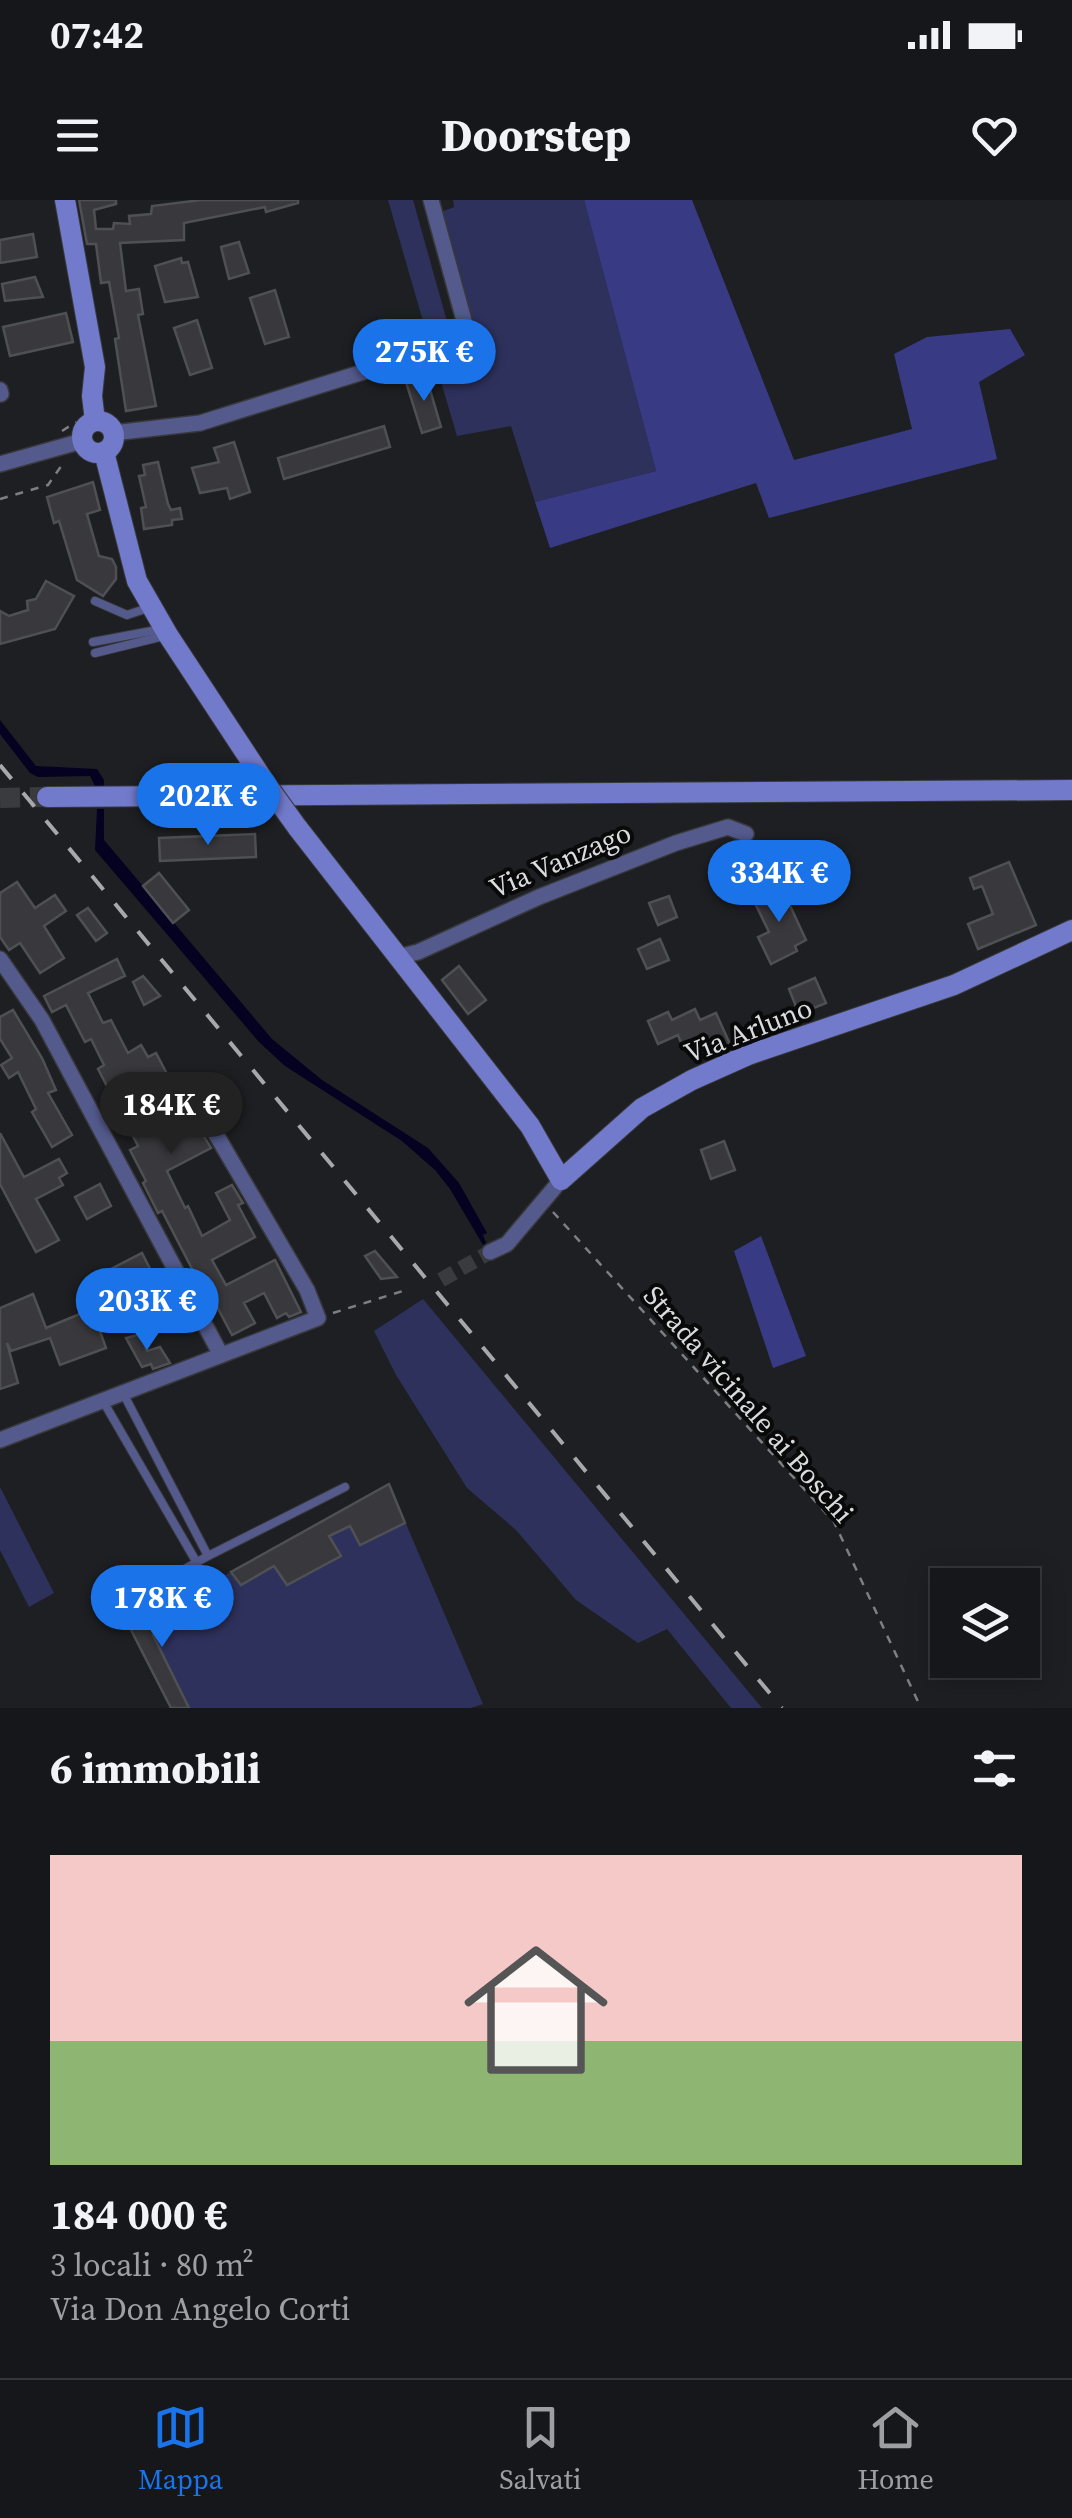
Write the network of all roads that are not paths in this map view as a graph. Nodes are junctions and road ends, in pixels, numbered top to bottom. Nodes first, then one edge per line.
1 (65, 200) edge
2 (431, 200) edge
3 (101, 428) junction
4 (74, 444) joint
5 (0, 464) edge
6 (95, 601) dead end
7 (151, 607) junction
8 (166, 631) junction
9 (93, 642) dead end
10 (96, 652) dead end
11 (1072, 790) edge
12 (46, 798) tunnel mouth
13 (746, 834) dead end
14 (1072, 930) edge
15 (398, 957) junction
16 (0, 959) edge
17 (194, 1095) dead end
18 (560, 1180) junction
19 (490, 1252) tunnel mouth
20 (221, 1356) junction
21 (123, 1394) junction
22 (103, 1400) junction
23 (0, 1440) edge
24 (345, 1487) dead end
25 (208, 1556) junction
26 (197, 1563) junction
27 (135, 1597) dead end

1 - 3 street
2 - 3 street
3 - 4 street
3 - 7 street
4 - 5 street
6 - 7 lane
7 - 8 street
8 - 9 lane
8 - 10 lane
8 - 15 street, bridge
11 - 12 street
13 - 15 street, Via Vanzago
14 - 18 street, Via Arluno
15 - 18 street
16 - 20 street
17 - 20 street
18 - 19 street, Via Arluno
20 - 21 street
21 - 22 street
21 - 25 lane
22 - 23 street
22 - 26 lane
24 - 25 lane
25 - 26 lane
26 - 27 lane

